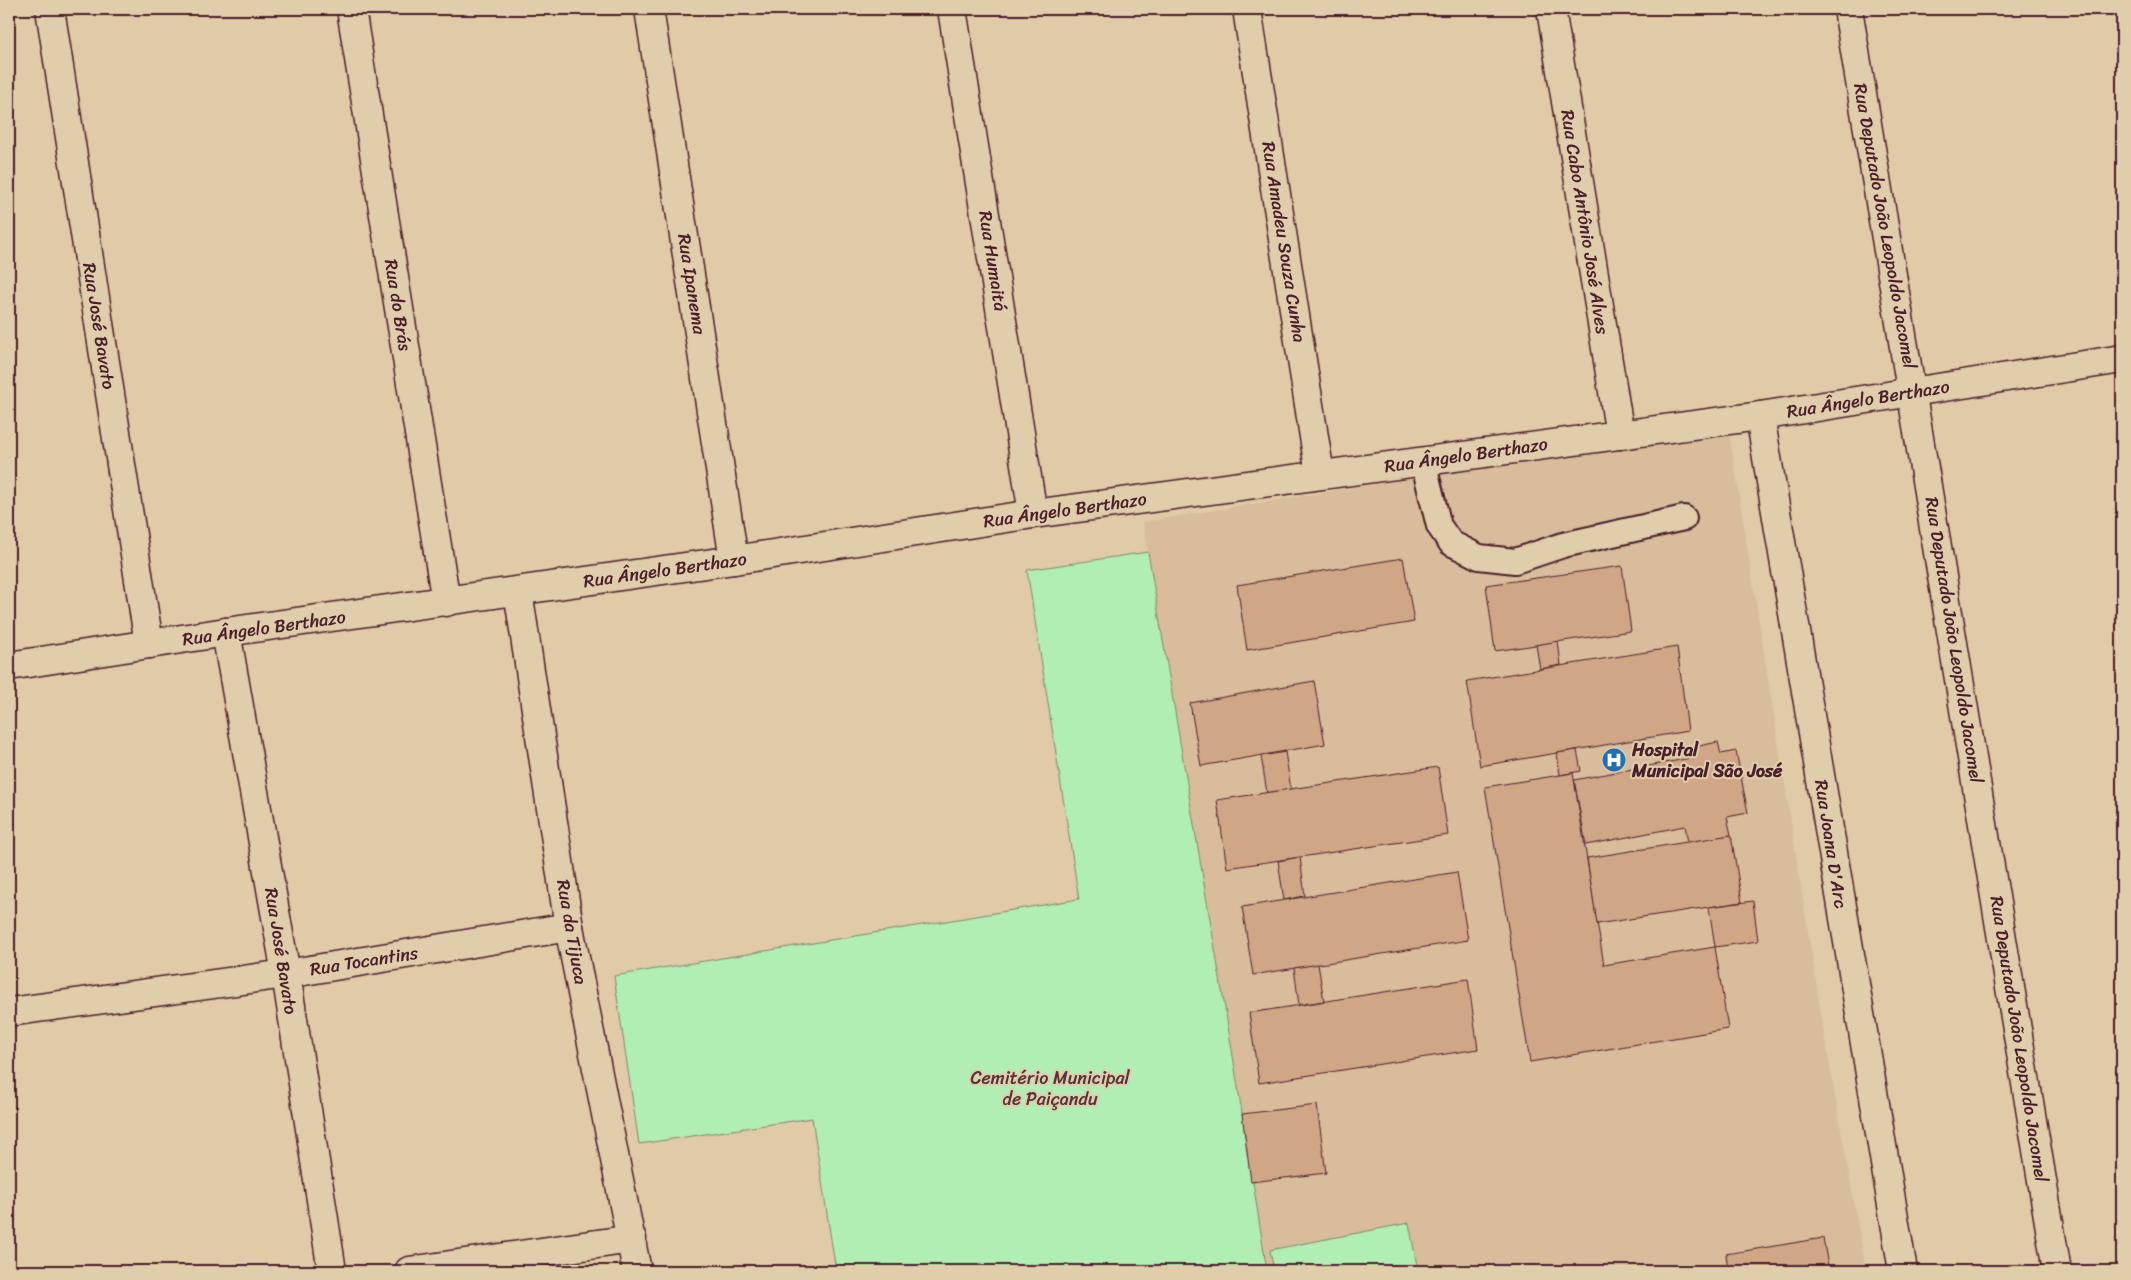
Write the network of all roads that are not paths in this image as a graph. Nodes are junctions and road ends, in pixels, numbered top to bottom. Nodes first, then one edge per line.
1 (50, 9) edge
2 (350, 9) edge
3 (649, 9) edge
4 (952, 9) edge
5 (1248, 9) edge
6 (1551, 9) edge
7 (1848, 9) edge
8 (2122, 359) edge
9 (1913, 393) junction
10 (1760, 416) junction
11 (1620, 435) junction
12 (1423, 461) junction
13 (1320, 474) junction
14 (1033, 514) junction
15 (1684, 518) dead end
16 (734, 560) junction
17 (518, 591) junction
18 (446, 602) junction
19 (226, 632) junction
20 (148, 644) junction
21 (9, 666) edge
22 (569, 927) junction
23 (286, 974) junction
24 (9, 1012) edge
25 (632, 1239) junction
26 (332, 1271) edge
27 (409, 1271) edge
28 (637, 1271) edge
29 (1902, 1271) edge
30 (2057, 1271) edge

1 - 20 street, Rua José Bavato
2 - 18 street, Rua do Brás
3 - 16 street, Rua Ipanema
4 - 14 street, Rua Humaitá
5 - 13 street, Rua Amadeu Souza Cunha
6 - 11 street, Rua Cabo Antônio José Alves
7 - 9 street, Rua Deputado João Leopoldo Jacomel
8 - 9 street, Rua Ângelo Berthazo
9 - 10 street, Rua Ângelo Berthazo
9 - 30 street, Rua Deputado João Leopoldo Jacomel
10 - 11 street, Rua Ângelo Berthazo
10 - 29 street, Rua Joana D'Arc
11 - 12 street, Rua Ângelo Berthazo
12 - 13 street, Rua Ângelo Berthazo
12 - 15 lane
13 - 14 street, Rua Ângelo Berthazo
14 - 16 street, Rua Ângelo Berthazo
16 - 17 street, Rua Ângelo Berthazo
17 - 18 street, Rua Ângelo Berthazo
17 - 22 street, Rua da Tijuca
18 - 19 street, Rua Ângelo Berthazo
19 - 20 street, Rua Ângelo Berthazo
19 - 23 street, Rua José Bavato
20 - 21 street, Rua Ângelo Berthazo
22 - 23 street, Rua Tocantins
22 - 25 street, Rua da Tijuca
23 - 24 street, Rua Tocantins
23 - 26 street, Rua José Bavato
25 - 27 street
25 - 28 street, Rua da Tijuca

